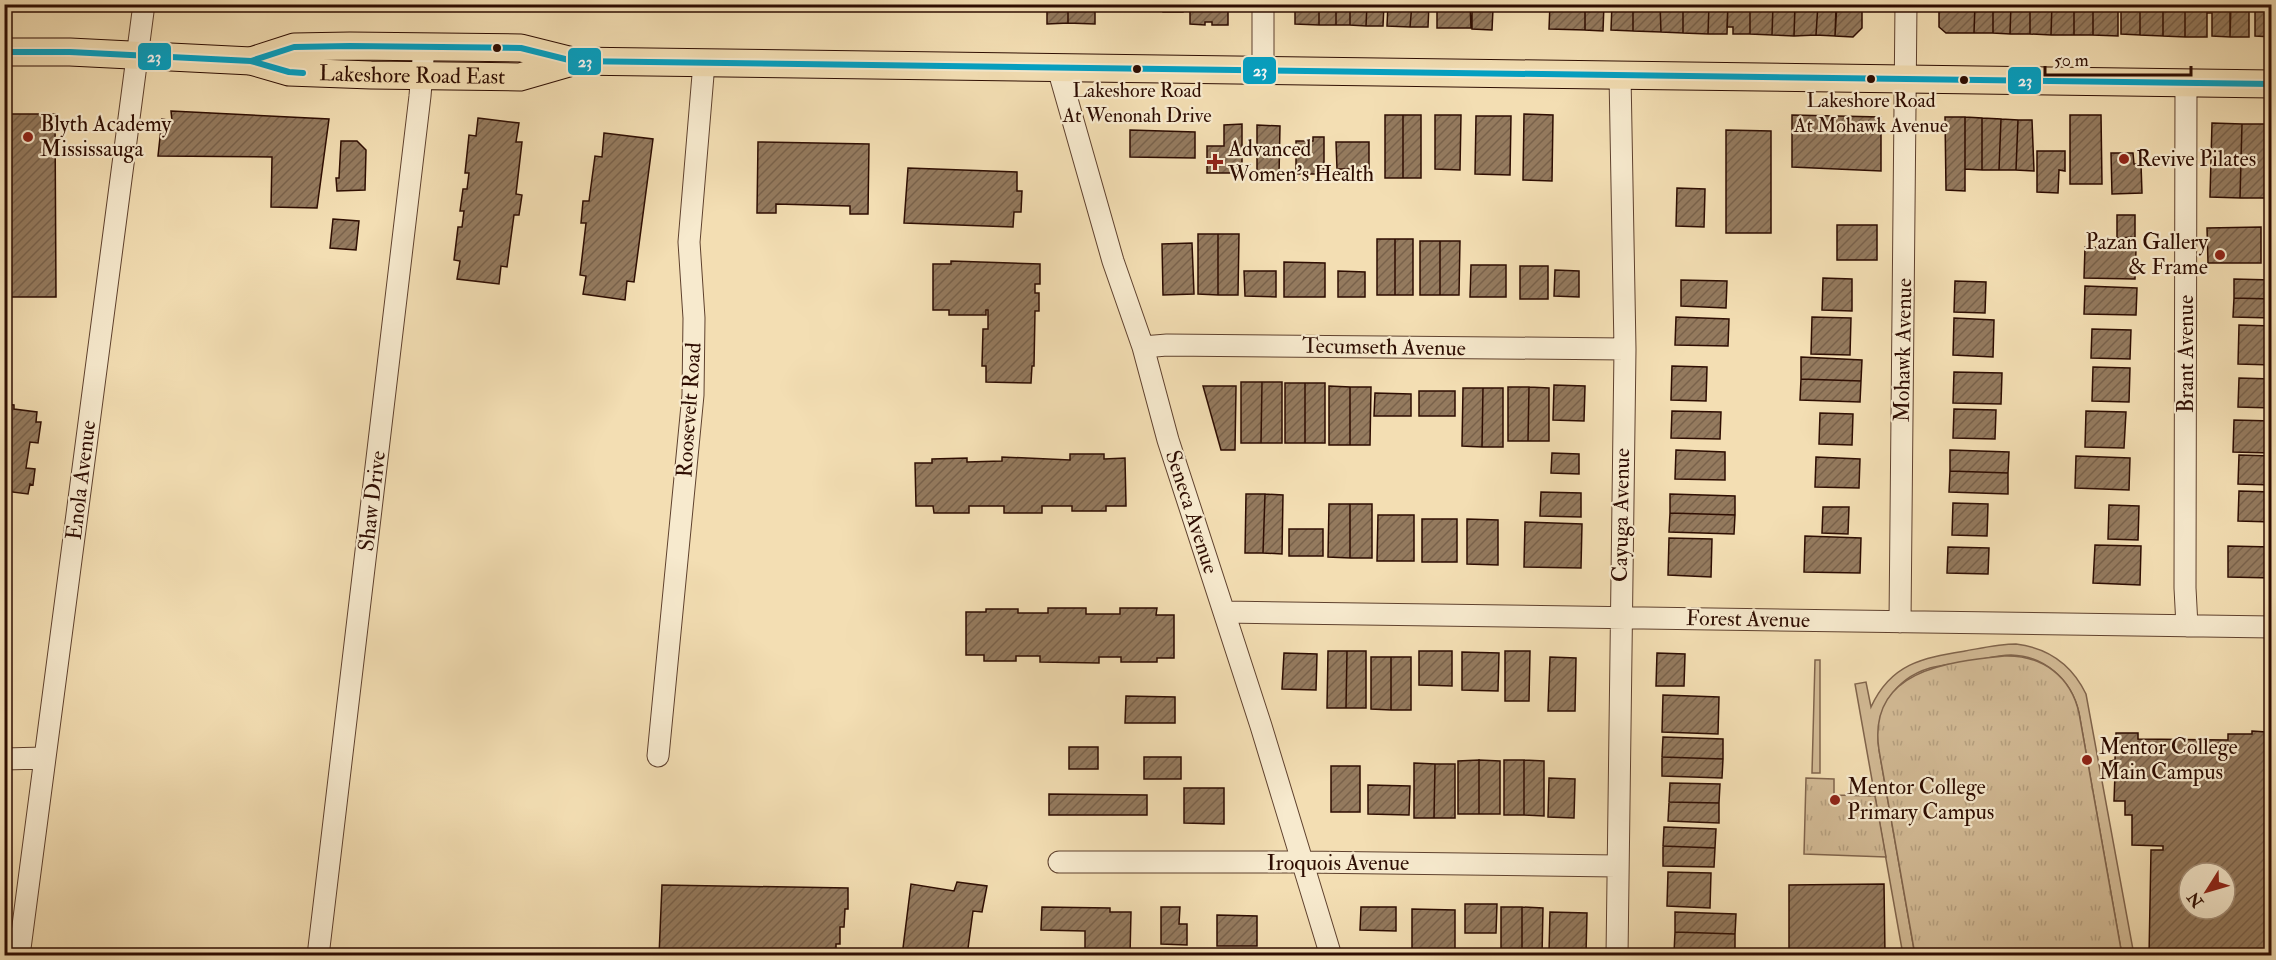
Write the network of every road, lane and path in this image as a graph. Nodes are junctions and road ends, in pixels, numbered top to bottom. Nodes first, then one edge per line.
1 (144, 4) edge
2 (1263, 4) edge
3 (1906, 4) edge
4 (424, 47) junction
5 (4, 52) edge
6 (138, 55) junction
7 (251, 61) junction
8 (573, 61) junction
9 (704, 63) junction
10 (1058, 68) junction
11 (1263, 71) junction
12 (1620, 75) junction
13 (422, 76) junction
14 (1906, 79) junction
15 (2186, 83) junction
16 (2271, 84) edge
17 (1143, 347) junction
18 (1625, 349) junction
19 (1224, 612) junction
20 (1620, 618) junction
21 (1900, 621) junction
22 (2187, 626) junction
23 (2271, 627) edge
24 (658, 756) dead end
25 (45, 758) junction
26 (4, 759) edge
27 (1059, 862) dead end
28 (1302, 862) junction
29 (1616, 866) junction
30 (19, 956) edge
31 (318, 956) edge
32 (1331, 956) edge
33 (1617, 956) edge

1 - 6 street, Enola Avenue
2 - 11 street
3 - 14 street, Mohawk Avenue
4 - 7 main road, Lakeshore Road East
4 - 8 main road, Lakeshore Road East
4 - 13 street, Shaw Drive
5 - 6 main road, Lakeshore Road East
6 - 7 main road, Lakeshore Road East
6 - 25 street, Enola Avenue
7 - 13 main road, Lakeshore Road East
8 - 9 main road, Lakeshore Road East
8 - 13 main road, Lakeshore Road East
9 - 10 main road, Lakeshore Road East
9 - 24 street, Roosevelt Road
10 - 11 main road, Lakeshore Road East
10 - 17 street, Seneca Avenue
11 - 12 main road, Lakeshore Road East
12 - 14 main road, Lakeshore Road East
12 - 18 street, Cayuga Avenue
13 - 31 street, Shaw Drive
14 - 15 main road, Lakeshore Road East
14 - 21 street, Mohawk Avenue
15 - 16 main road, Lakeshore Road East
15 - 22 street, Brant Avenue
17 - 18 street, Tecumseth Avenue
17 - 19 street, Seneca Avenue
18 - 20 street, Cayuga Avenue
19 - 20 street, Forest Avenue
19 - 28 street, Seneca Avenue
20 - 21 street, Forest Avenue
20 - 29 street, Cayuga Avenue
21 - 22 street, Forest Avenue
22 - 23 street, Forest Avenue
25 - 26 street
25 - 30 street, Enola Avenue
27 - 28 street, Iroquois Avenue
28 - 29 street, Iroquois Avenue
28 - 32 street, Seneca Avenue
29 - 33 street, Cayuga Avenue

